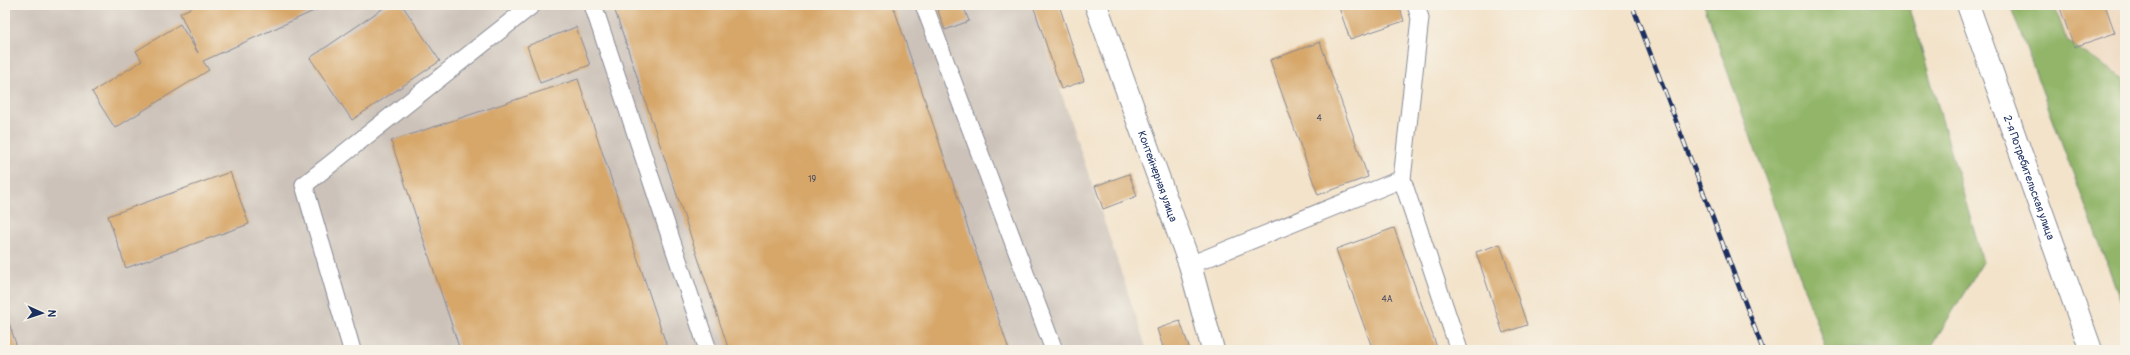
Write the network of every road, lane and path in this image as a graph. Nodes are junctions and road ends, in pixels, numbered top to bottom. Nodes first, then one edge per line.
1 (532, 5) edge
2 (593, 5) edge
3 (924, 5) edge
4 (1096, 5) edge
5 (1416, 5) edge
6 (1968, 5) edge
7 (1402, 179) junction
8 (1190, 265) junction
9 (352, 350) edge
10 (708, 350) edge
11 (1054, 350) edge
12 (1214, 350) edge
13 (1459, 350) edge
14 (2091, 350) edge

1 - 9 lane
2 - 10 lane
3 - 11 lane
4 - 8 street, Контейнерная улица
5 - 7 lane
6 - 14 street, 2-я Потребительская улица
7 - 8 lane
7 - 13 lane
8 - 12 street, Контейнерная улица

